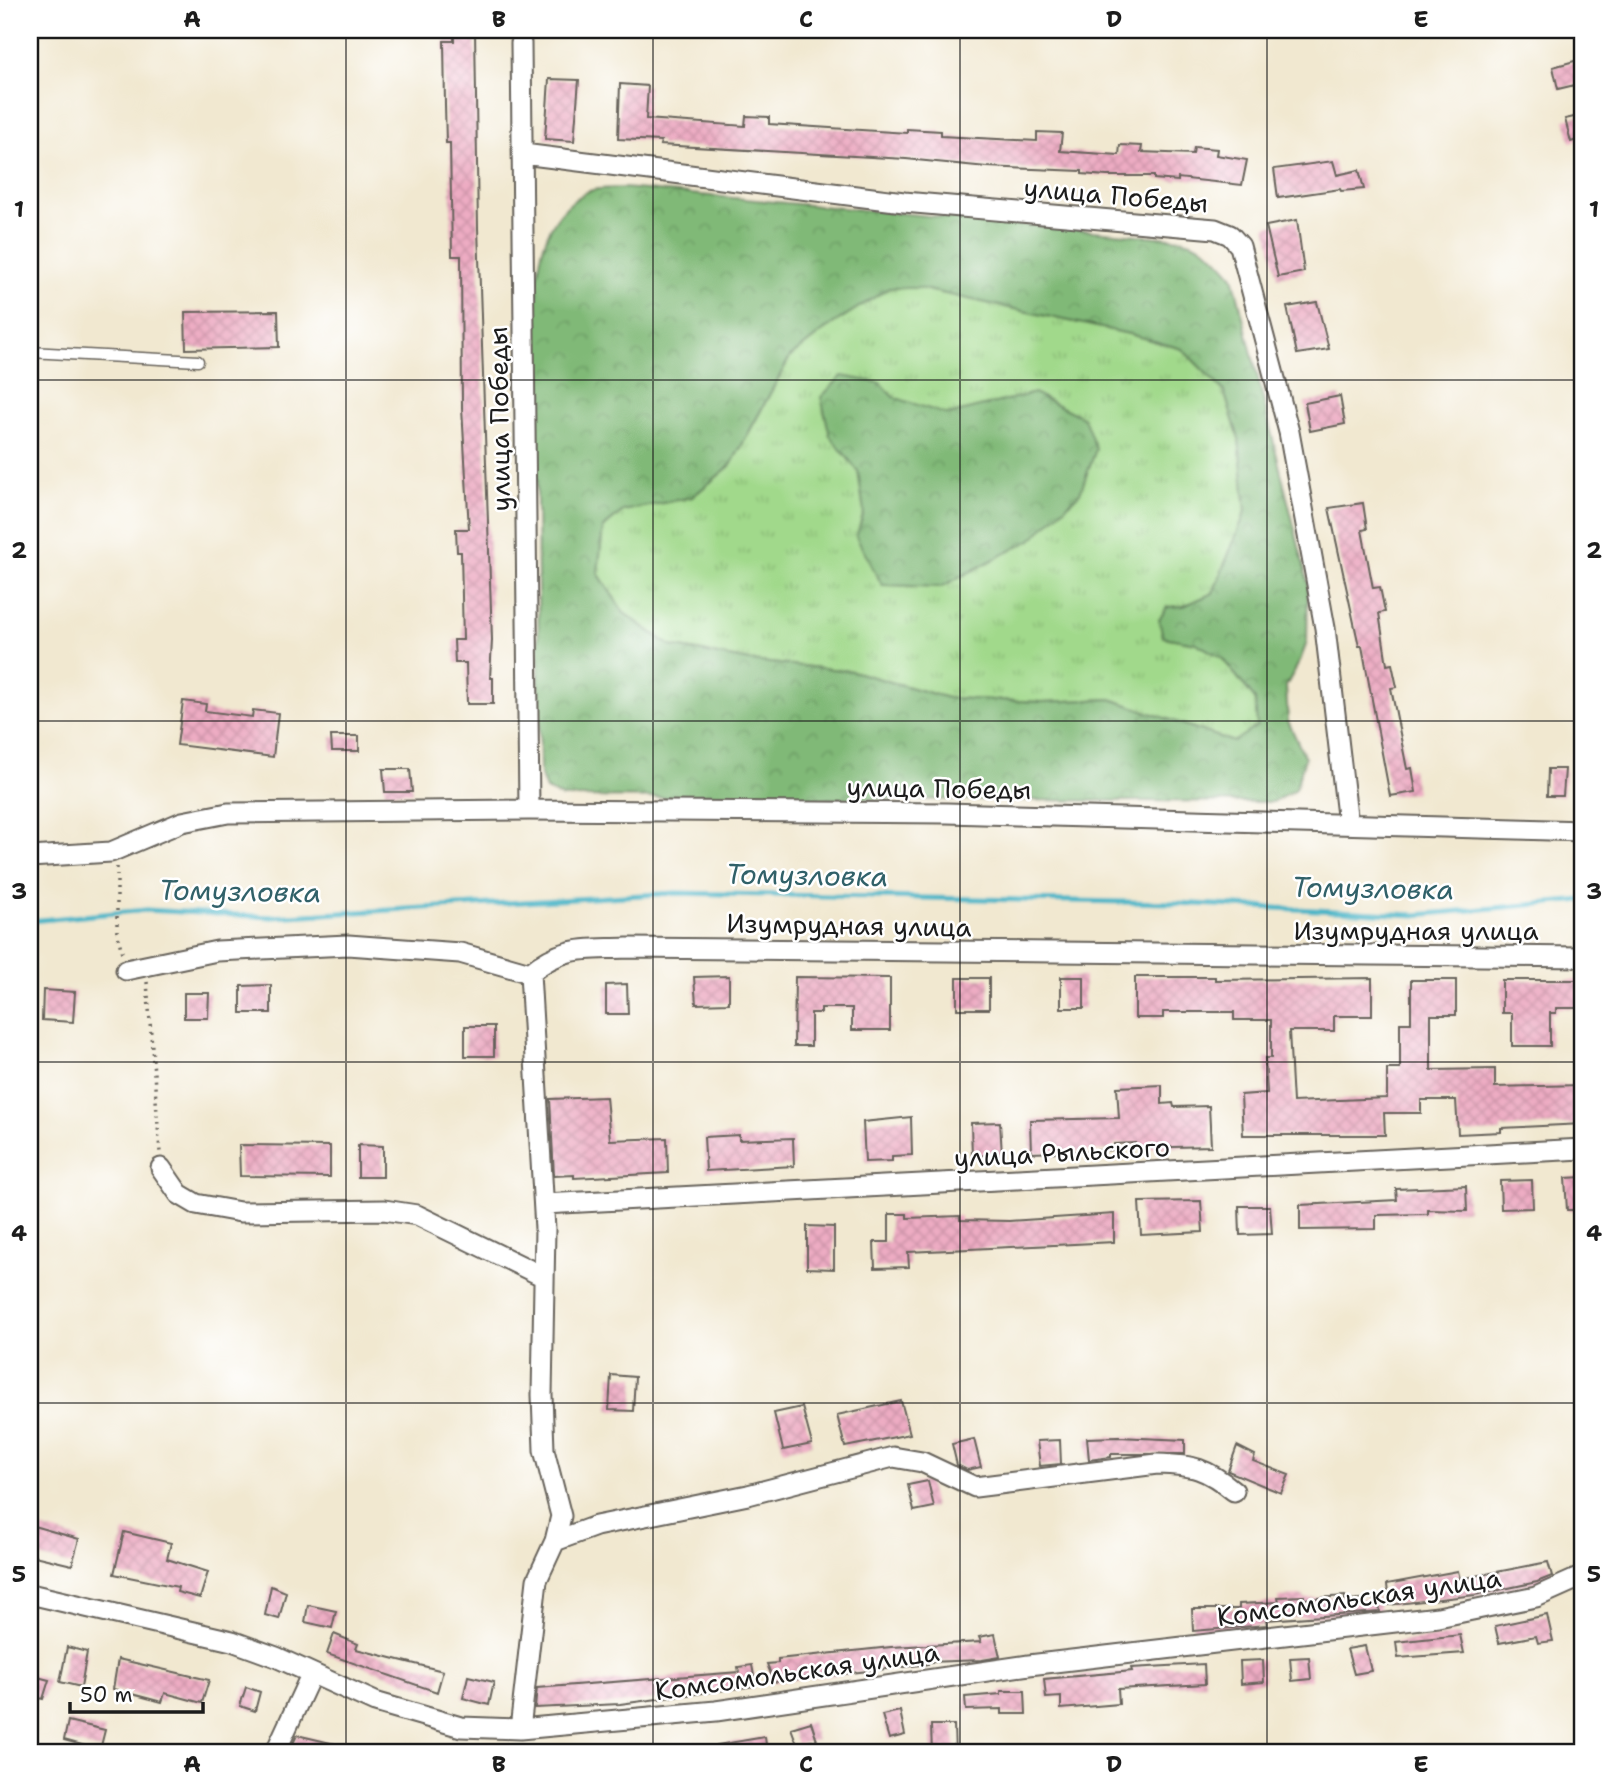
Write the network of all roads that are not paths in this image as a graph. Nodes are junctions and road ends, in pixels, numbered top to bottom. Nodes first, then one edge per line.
1 (521, 43) dead end
2 (523, 154) junction
3 (30, 352) edge
4 (198, 361) dead end
5 (529, 810) junction
6 (1348, 824) junction
7 (1583, 831) edge
8 (30, 857) edge
9 (1583, 957) edge
10 (136, 968) road end
11 (530, 973) junction
12 (1583, 1149) edge
13 (161, 1168) road end
14 (544, 1204) junction
15 (544, 1277) junction
16 (1234, 1491) dead end
17 (555, 1541) junction
18 (1583, 1576) edge
19 (30, 1594) edge
20 (311, 1675) junction
21 (520, 1729) junction
22 (275, 1753) edge

1 - 2 street, улица Победы
2 - 5 street, улица Победы
2 - 6 street, улица Победы
3 - 4 lane
5 - 6 street, улица Победы
5 - 8 street, улица Победы
6 - 7 street, улица Победы
9 - 11 street, Изумрудная улица
10 - 11 street
11 - 14 street
12 - 14 street, улица Рыльского
13 - 15 street
14 - 15 street
15 - 17 street
16 - 17 street
17 - 21 street
18 - 21 street, Комсомольская улица
19 - 20 street, Комсомольская улица
20 - 21 street, Комсомольская улица
20 - 22 street

